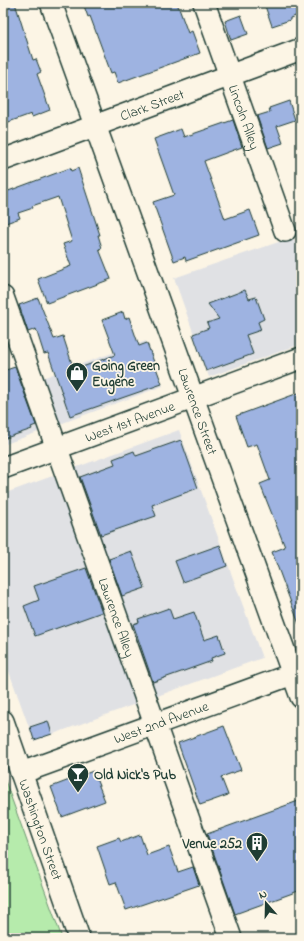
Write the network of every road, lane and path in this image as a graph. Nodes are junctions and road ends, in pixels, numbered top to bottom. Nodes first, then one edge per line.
1 (51, 3) edge
2 (204, 3) edge
3 (301, 49) edge
4 (230, 75) junction
5 (96, 125) junction
6 (3, 160) edge
7 (285, 231) dead end
8 (3, 297) edge
9 (301, 358) edge
10 (194, 398) junction
11 (56, 449) junction
12 (3, 468) edge
13 (297, 672) edge
14 (301, 696) edge
15 (3, 721) edge
16 (155, 724) junction
17 (21, 773) junction
18 (79, 938) edge
19 (231, 938) edge

1 - 5 street, Lawrence Street
2 - 4 street, Lincoln Alley
3 - 4 street, Clark Street
4 - 5 street, Clark Street
4 - 7 street, Lincoln Alley
5 - 6 street, Clark Street
5 - 10 street, Lawrence Street
8 - 11 street, Lawrence Alley
9 - 10 street, West 1st Avenue
10 - 11 street, West 1st Avenue
10 - 13 street, Lawrence Street
11 - 12 street, West 1st Avenue
11 - 16 street, Lawrence Alley
13 - 14 street, Lawrence Street
13 - 16 street, West 2nd Avenue
15 - 17 street, Washington Street
16 - 17 street, West 2nd Avenue
16 - 19 street, Lawrence Alley
17 - 18 street, Washington Street

